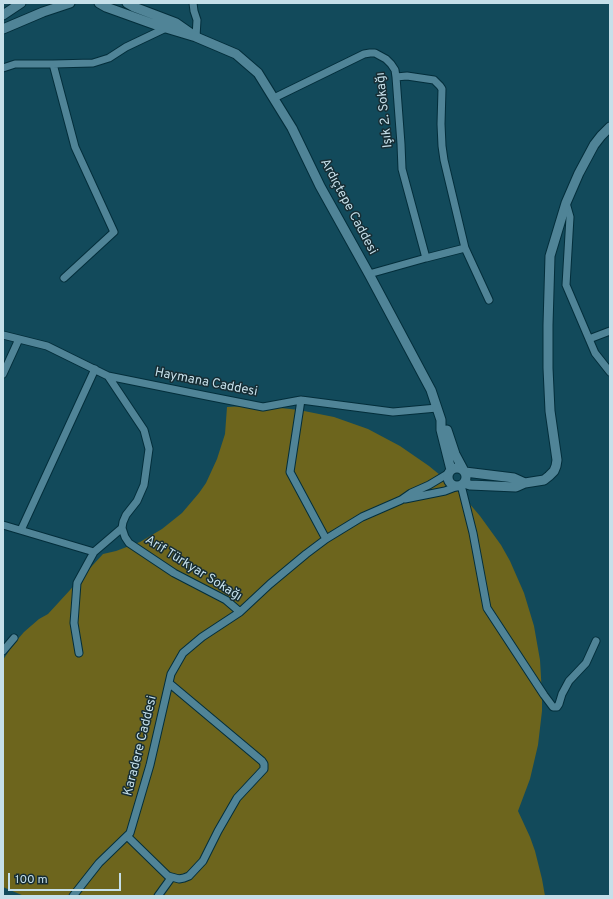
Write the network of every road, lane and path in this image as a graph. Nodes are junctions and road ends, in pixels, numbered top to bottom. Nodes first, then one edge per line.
1 (21, 3) edge
2 (70, 3) edge
3 (99, 3) edge
4 (127, 3) edge
5 (193, 3) edge
6 (3, 15) edge
7 (166, 28) junction
8 (3, 29) edge
9 (196, 37) junction
10 (53, 64) junction
11 (3, 68) edge
12 (396, 77) junction
13 (274, 98) junction
14 (610, 127) edge
15 (566, 202) junction
16 (465, 248) junction
17 (426, 258) junction
18 (369, 274) junction
19 (64, 278) dead end
20 (489, 300) dead end
21 (610, 331) edge
22 (3, 335) edge
23 (20, 339) junction
24 (589, 339) junction
25 (95, 369) junction
26 (610, 372) edge
27 (3, 374) edge
28 (108, 376) junction
29 (301, 400) junction
30 (437, 408) junction
31 (441, 420) junction
32 (464, 470) junction
33 (450, 472) junction
34 (525, 483) junction
35 (461, 485) junction
36 (401, 500) junction
37 (3, 525) edge
38 (122, 528) junction
39 (21, 530) junction
40 (326, 539) junction
41 (94, 552) junction
42 (240, 612) junction
43 (14, 638) dead end
44 (596, 641) dead end
45 (3, 651) edge
46 (79, 653) dead end
47 (169, 683) junction
48 (127, 836) junction
49 (171, 878) junction
50 (73, 896) edge
51 (158, 896) edge

1 - 6 street
2 - 8 street
3 - 7 street
4 - 9 street
5 - 9 street
7 - 9 street
7 - 10 street
9 - 13 street, Ardıçtepe Caddesi
10 - 11 street
10 - 19 street
12 - 13 street, Işık 2. Sokağı
12 - 16 street
12 - 17 street, Işık 2. Sokağı
13 - 18 street, Ardıçtepe Caddesi
14 - 15 street
15 - 24 street
15 - 34 street
16 - 17 street
16 - 20 street
17 - 18 street
18 - 30 street, Ardıçtepe Caddesi
21 - 24 street
22 - 23 street, Haymana Caddesi
23 - 25 street, Haymana Caddesi
23 - 27 street
24 - 26 street
25 - 28 street, Haymana Caddesi
25 - 39 street
28 - 29 street, Haymana Caddesi
28 - 38 street
29 - 30 street, Haymana Caddesi
29 - 40 street
30 - 31 street, Ardıçtepe Caddesi
31 - 32 street, Ardıçtepe Caddesi
31 - 33 street, Ardıçtepe Caddesi
32 - 33 street
32 - 34 street
32 - 35 street
33 - 35 street
33 - 36 street
34 - 35 street
35 - 36 street
35 - 44 street
36 - 40 street, Karadere Caddesi
37 - 39 street
38 - 41 street
38 - 42 street, Arif Türkyar Sokağı
39 - 41 street
40 - 42 street, Karadere Caddesi
41 - 46 street
42 - 47 street, Karadere Caddesi
43 - 45 street
47 - 48 street, Karadere Caddesi
47 - 49 street
48 - 49 street
48 - 50 street, Karadere Caddesi
49 - 51 street

